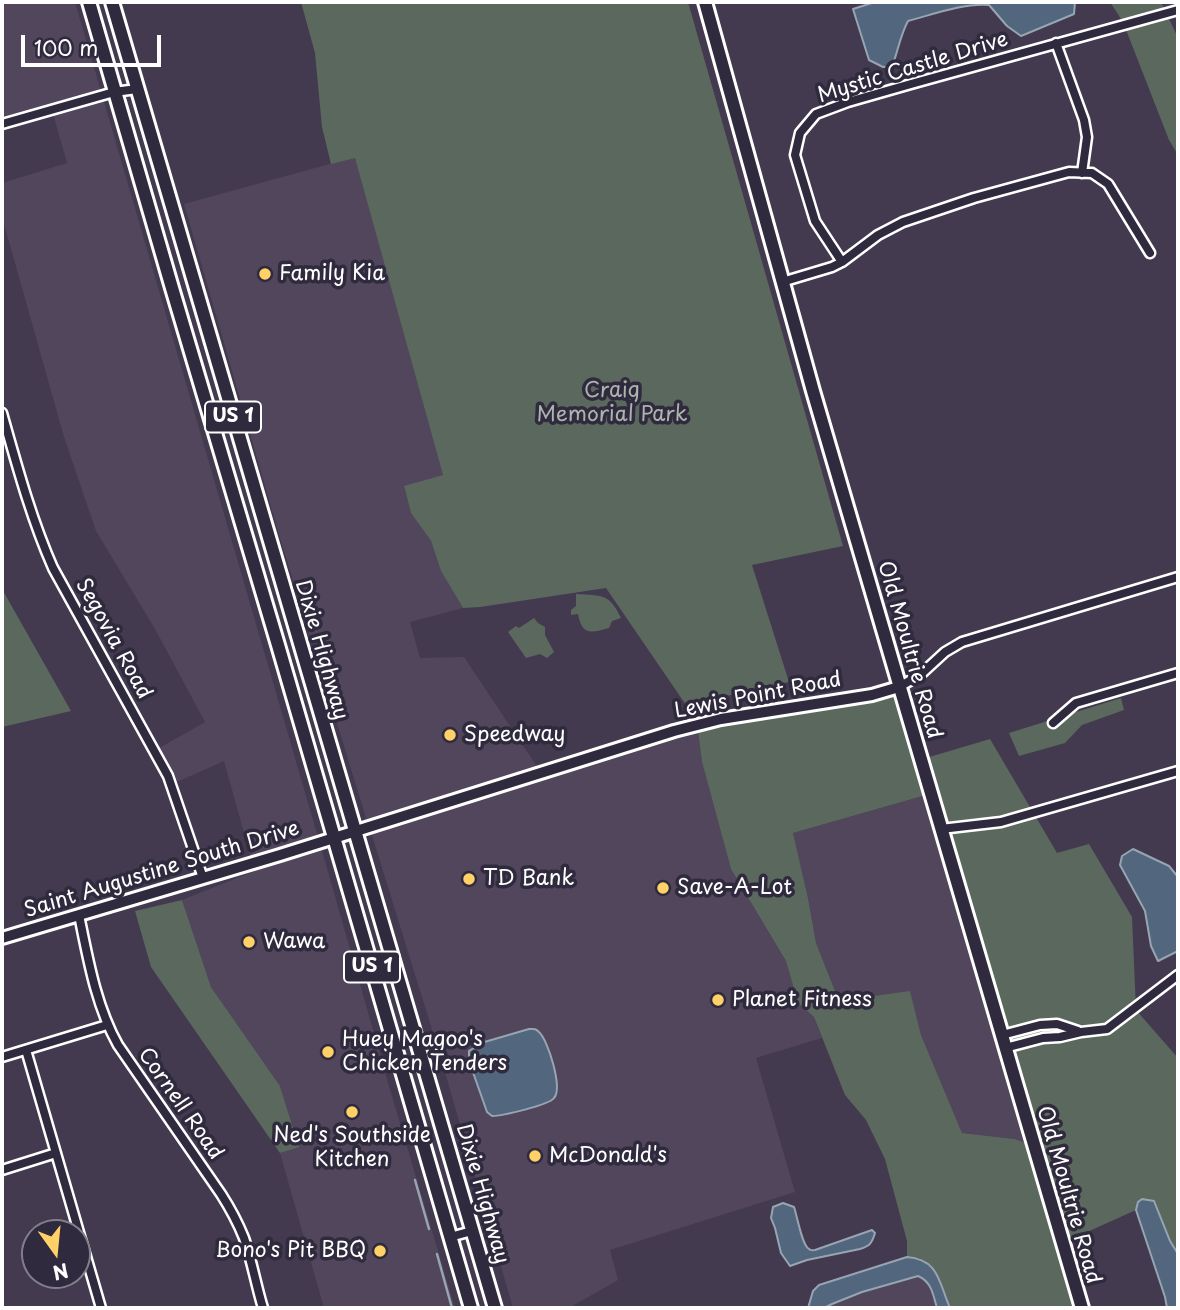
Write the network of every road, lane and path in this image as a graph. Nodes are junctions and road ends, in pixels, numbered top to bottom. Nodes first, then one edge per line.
1 (89, 2) edge
2 (112, 2) edge
3 (705, 2) edge
4 (1178, 10) edge
5 (1056, 43) junction
6 (137, 89) junction
7 (114, 92) junction
8 (2, 124) edge
9 (1082, 173) junction
10 (1150, 253) dead end
11 (842, 262) junction
12 (782, 282) junction
13 (2, 413) edge
14 (240, 441) junction
15 (219, 447) junction
16 (1178, 577) edge
17 (1178, 673) edge
18 (899, 687) junction
19 (1053, 723) dead end
20 (1178, 771) edge
21 (941, 829) junction
22 (355, 831) junction
23 (334, 838) junction
24 (203, 878) junction
25 (79, 915) junction
26 (2, 938) edge
27 (1178, 975) edge
28 (107, 1025) junction
29 (1081, 1032) junction
30 (1002, 1035) junction
31 (1005, 1048) junction
32 (26, 1050) junction
33 (2, 1056) edge
34 (56, 1153) junction
35 (2, 1170) edge
36 (472, 1231) junction
37 (450, 1237) junction
38 (102, 1308) edge
39 (263, 1308) edge
40 (471, 1308) edge
41 (495, 1308) edge
42 (1082, 1308) edge

1 - 7 main road, US 1
2 - 6 main road, Dixie Highway / US 1
3 - 12 main road, Old Moultrie Road
4 - 5 street, Mystic Castle Drive
5 - 9 street
5 - 11 street, Mystic Castle Drive
6 - 7 street
6 - 14 main road, Dixie Highway / US 1
7 - 8 street
7 - 15 main road, US 1
9 - 10 street
9 - 11 street
11 - 12 street
12 - 18 main road, Old Moultrie Road
13 - 24 street, Segovia Road
14 - 15 main road
14 - 22 main road, Dixie Highway / US 1
15 - 23 main road, Dixie Highway / US 1
16 - 18 street, Lewis Point Road
17 - 19 street
18 - 21 main road, Old Moultrie Road
18 - 22 street, Lewis Point Road
20 - 21 street
21 - 30 main road, Old Moultrie Road
22 - 23 street, Lewis Point Road
22 - 36 main road, Dixie Highway / US 1
23 - 24 street, Saint Augustine South Drive
23 - 37 main road, Dixie Highway / US 1
24 - 25 street, Saint Augustine South Drive
25 - 26 street, Saint Augustine South Drive
25 - 28 street, Cornell Road
27 - 29 street
28 - 32 street
28 - 39 street, Cornell Road
29 - 30 street
29 - 31 street
30 - 31 main road, Old Moultrie Road
31 - 42 main road, Old Moultrie Road
32 - 33 street
32 - 34 street
34 - 35 street
34 - 38 street
36 - 37 street
36 - 41 main road, Dixie Highway / US 1
37 - 40 main road, Dixie Highway / US 1

